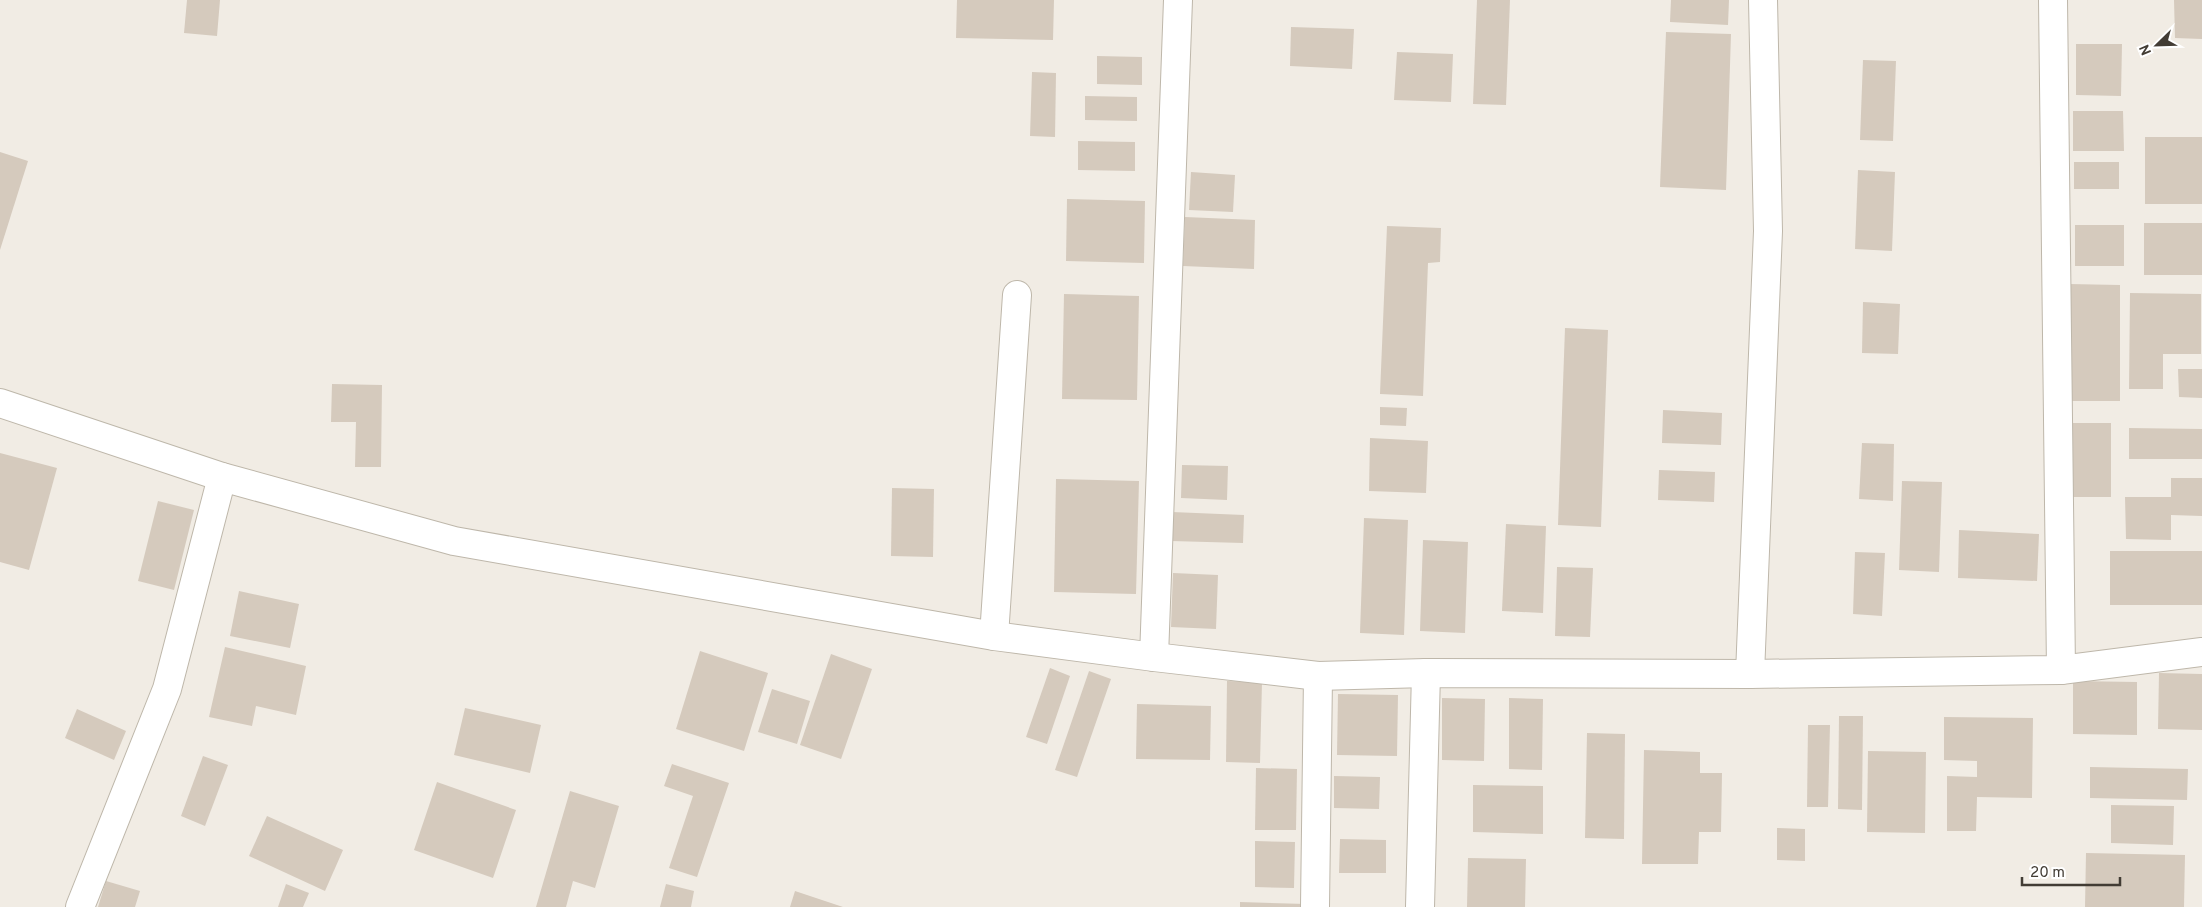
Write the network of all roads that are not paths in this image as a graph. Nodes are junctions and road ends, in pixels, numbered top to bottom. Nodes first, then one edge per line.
1 (1178, 0) edge
2 (1763, 0) edge
3 (2053, 0) edge
4 (1017, 295) dead end
5 (0, 403) edge
6 (222, 477) junction
7 (994, 636) junction
8 (2202, 652) edge
9 (1154, 658) junction
10 (2061, 670) junction
11 (1426, 673) junction
12 (1750, 674) junction
13 (1318, 676) junction
14 (80, 907) edge
15 (1315, 907) edge
16 (1420, 907) edge

1 - 9 street
2 - 12 street
3 - 10 street
4 - 7 street
5 - 6 street
6 - 7 street
6 - 14 street
7 - 9 street
8 - 10 street
9 - 13 street
10 - 12 street
11 - 12 street
11 - 13 street
11 - 16 street
13 - 15 street

